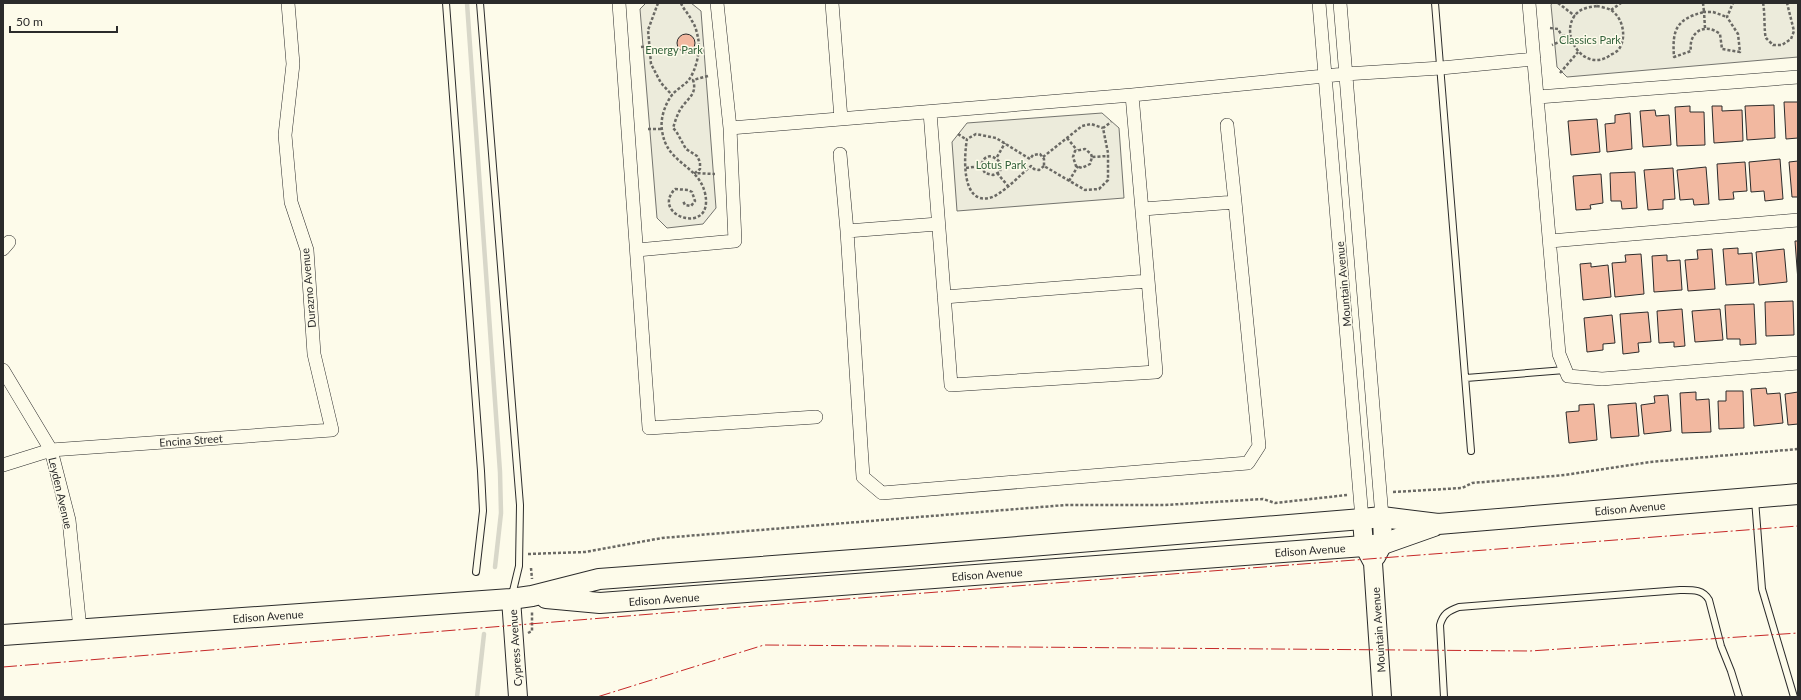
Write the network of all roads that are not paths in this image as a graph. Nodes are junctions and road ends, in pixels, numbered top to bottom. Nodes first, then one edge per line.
1 (288, 3) edge
2 (446, 3) edge
3 (480, 3) edge
4 (619, 3) edge
5 (717, 3) edge
6 (832, 3) edge
7 (1319, 3) edge
8 (1340, 3) edge
9 (1435, 3) edge
10 (1529, 3) edge
11 (1534, 59) junction
12 (1441, 68) junction
13 (1344, 74) junction
14 (1325, 76) junction
15 (1798, 76) edge
16 (1132, 95) junction
17 (1538, 97) junction
18 (930, 112) junction
19 (841, 119) junction
20 (1228, 125) dead end
21 (730, 128) junction
22 (840, 154) dead end
23 (1235, 202) junction
24 (1143, 209) junction
25 (1798, 220) edge
26 (938, 224) junction
27 (847, 231) junction
28 (1550, 241) junction
29 (637, 250) junction
30 (1148, 281) junction
31 (944, 297) junction
32 (1798, 363) edge
33 (3, 370) edge
34 (1565, 370) junction
35 (1466, 378) junction
36 (816, 418) dead end
37 (332, 430) joint
38 (51, 450) junction
39 (1471, 451) dead end
40 (3, 465) edge
41 (1798, 494) edge
42 (1754, 497) junction
43 (1382, 517) junction
44 (1362, 519) junction
45 (1438, 524) junction
46 (1373, 545) junction
47 (476, 572) dead end
48 (532, 596) junction
49 (511, 599) junction
50 (80, 629) junction
51 (3, 635) edge
52 (518, 697) edge
53 (1382, 697) edge
54 (1444, 697) edge
55 (1739, 697) edge
56 (1794, 697) edge

1 - 37 street, Durazno Avenue
2 - 47 lane
3 - 49 lane
4 - 29 street
5 - 21 street
6 - 19 street
7 - 14 street, Mountain Avenue
8 - 13 street, Mountain Avenue
9 - 12 lane
10 - 11 street
11 - 12 street
11 - 17 street
12 - 13 street
12 - 35 lane
13 - 14 street
13 - 43 street, Mountain Avenue
14 - 16 street
14 - 44 street, Mountain Avenue
15 - 17 street
16 - 18 street
16 - 24 street
17 - 28 street
18 - 19 street
18 - 26 street
19 - 21 street
20 - 23 street
21 - 29 street
22 - 27 street
23 - 24 street
23 - 27 street
24 - 30 street
25 - 28 street
26 - 27 street
26 - 31 street
28 - 34 street
29 - 36 street
30 - 31 street
30 - 31 street
32 - 34 street
33 - 38 street, Leyden Avenue
34 - 35 lane
35 - 39 lane
37 - 38 street, Encina Street
38 - 40 street, Encina Street
38 - 50 street, Leyden Avenue
41 - 42 main road, Edison Avenue
42 - 45 main road, Edison Avenue
42 - 56 lane
43 - 44 main road, Edison Avenue
43 - 45 main road, Edison Avenue
43 - 46 main road, Mountain Avenue
44 - 46 main road, Mountain Avenue
44 - 48 main road, Edison Avenue
45 - 46 main road, Edison Avenue
46 - 48 main road, Edison Avenue
46 - 53 main road, Mountain Avenue
48 - 49 main road, Edison Avenue
49 - 50 main road, Edison Avenue
49 - 52 main road, Cypress Avenue
50 - 51 main road, Edison Avenue
54 - 55 lane

